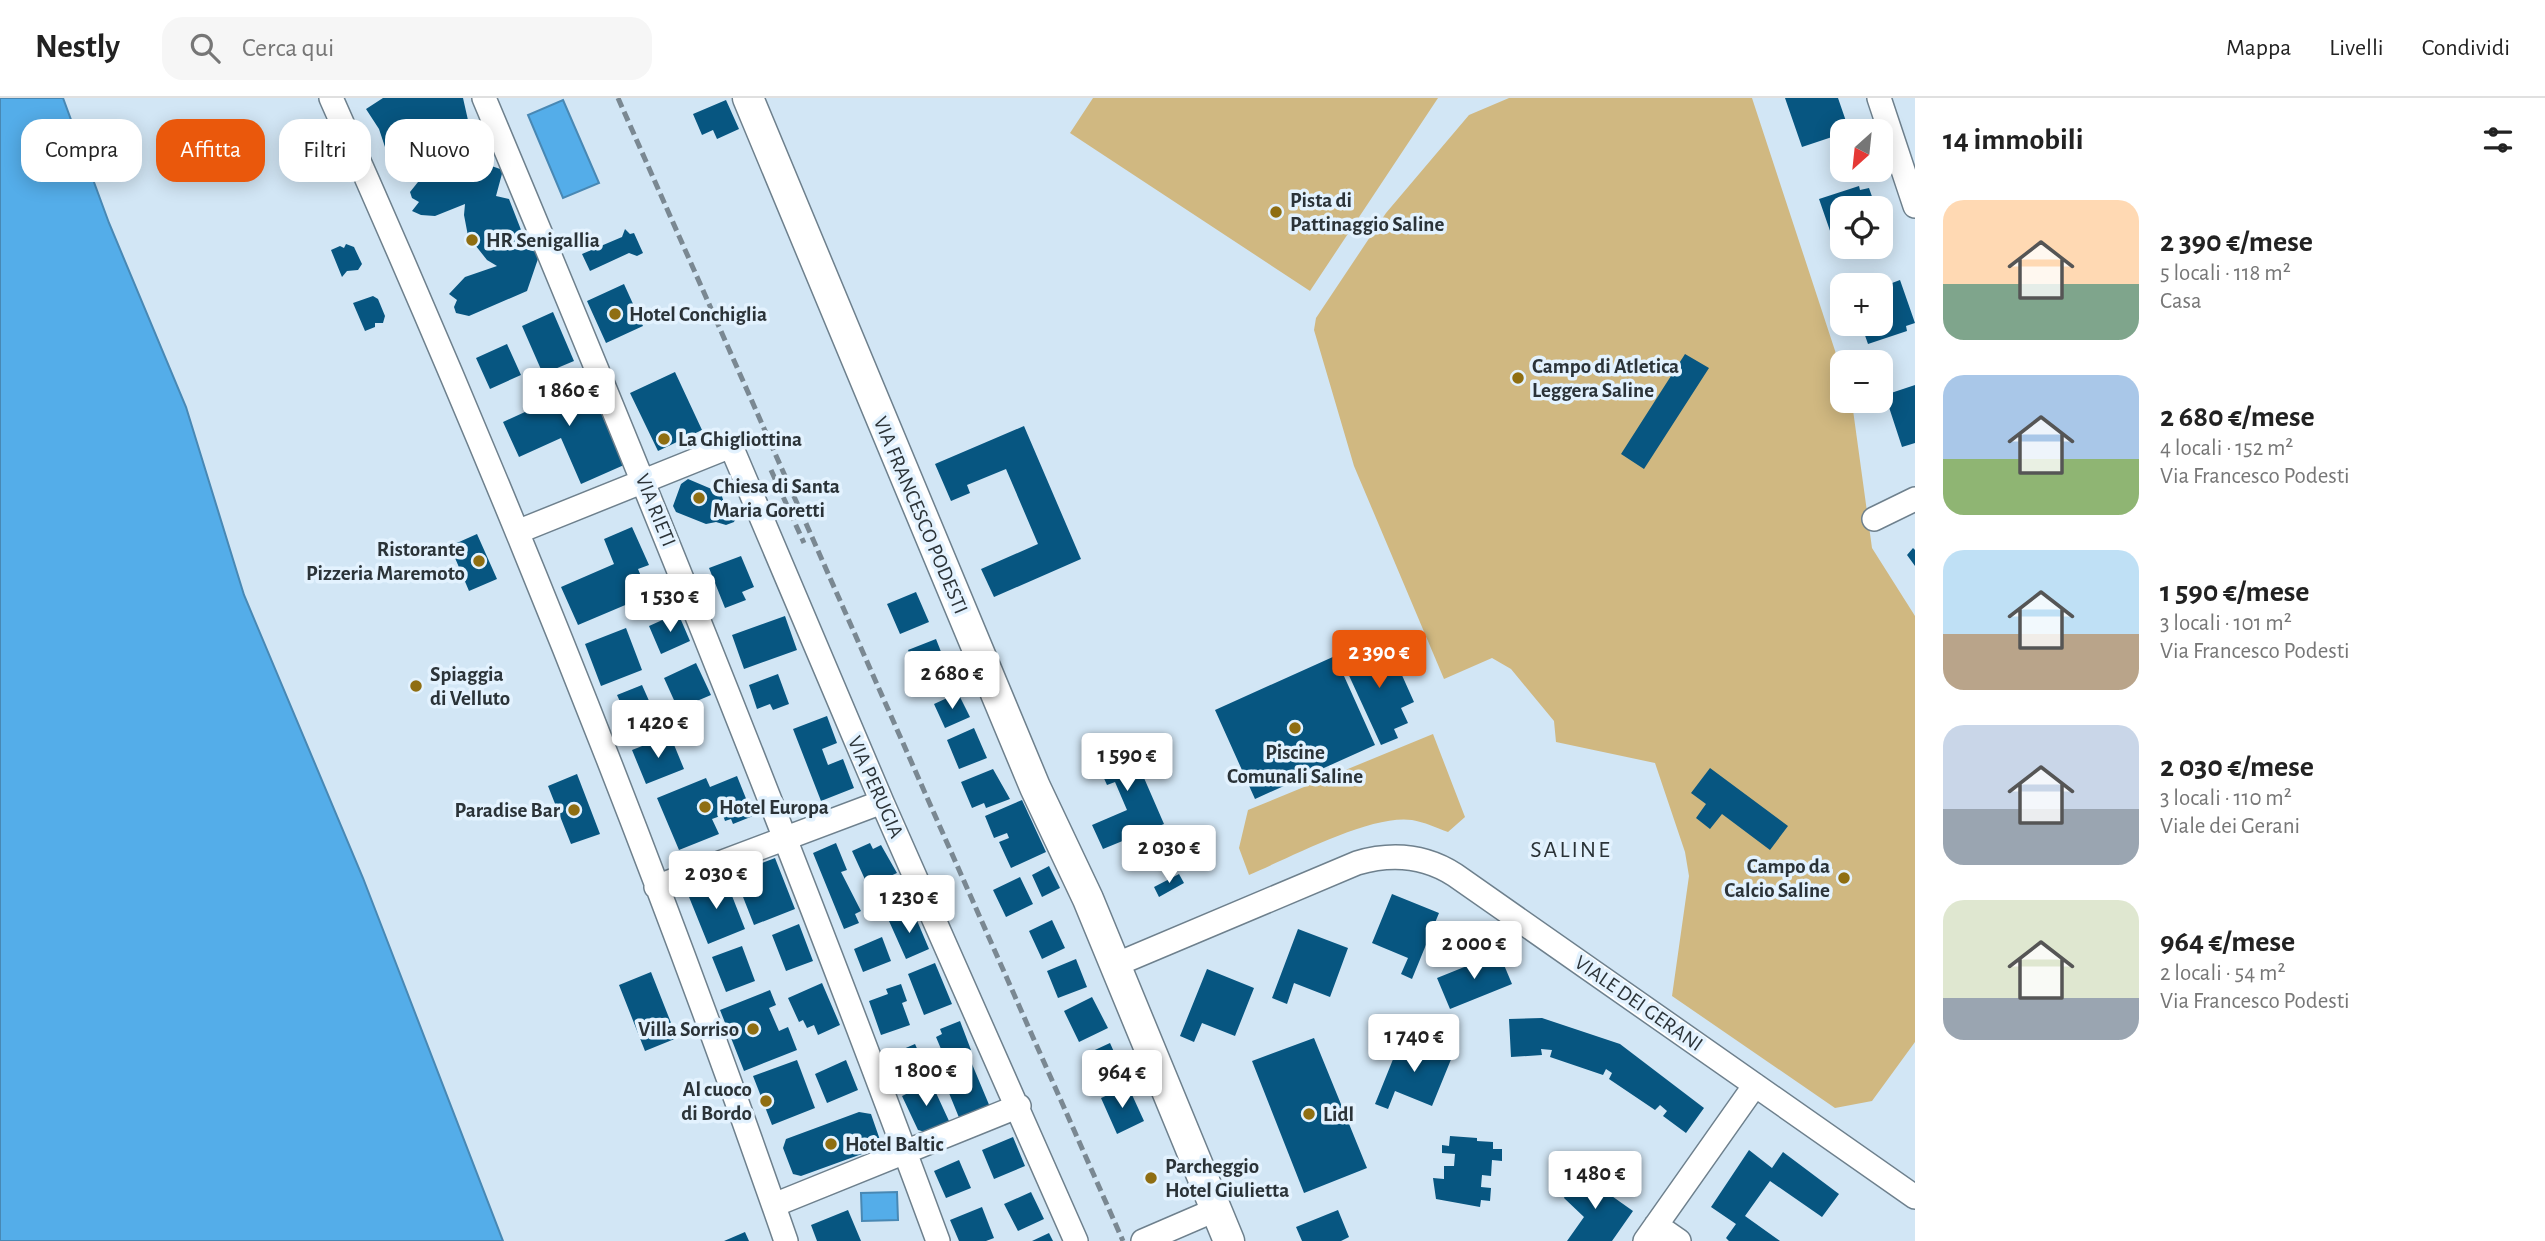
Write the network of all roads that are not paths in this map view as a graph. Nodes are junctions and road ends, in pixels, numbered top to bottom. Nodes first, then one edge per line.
1 (331, 98) edge
2 (484, 98) edge
3 (748, 98) edge
4 (1879, 98) edge
5 (1915, 205) edge
6 (644, 480) junction
7 (1915, 499) edge
8 (1874, 519) dead end
9 (517, 532) junction
10 (882, 802) junction
11 (786, 838) junction
12 (656, 887) junction
13 (1115, 965) junction
14 (1755, 1085) junction
15 (1019, 1106) junction
16 (904, 1150) junction
17 (1915, 1197) edge
18 (774, 1205) junction
19 (1215, 1210) junction
20 (1651, 1233) edge
21 (786, 1241) edge
22 (938, 1241) edge
23 (1076, 1241) edge
24 (1143, 1241) edge
25 (1228, 1241) edge
26 (1679, 1241) edge

1 - 9 street
2 - 6 street, VIA RIETI
3 - 13 main road, VIA FRANCESCO PODESTI
4 - 5 street
6 - 9 street
6 - 10 street, VIA PERUGIA
6 - 11 street, VIA RIETI
7 - 8 street
9 - 12 street
10 - 11 street
10 - 15 street, VIA PERUGIA
11 - 12 street
11 - 16 street, VIA RIETI
12 - 18 street
13 - 14 street, VIALE DEI GERANI
13 - 19 main road, VIA FRANCESCO PODESTI
14 - 17 street, VIALE DEI GERANI
14 - 20 street
15 - 16 street
15 - 23 street, VIA PERUGIA
16 - 18 street
16 - 22 street, VIA RIETI
18 - 21 street
19 - 24 street
19 - 25 main road, VIA FRANCESCO PODESTI
20 - 26 street

